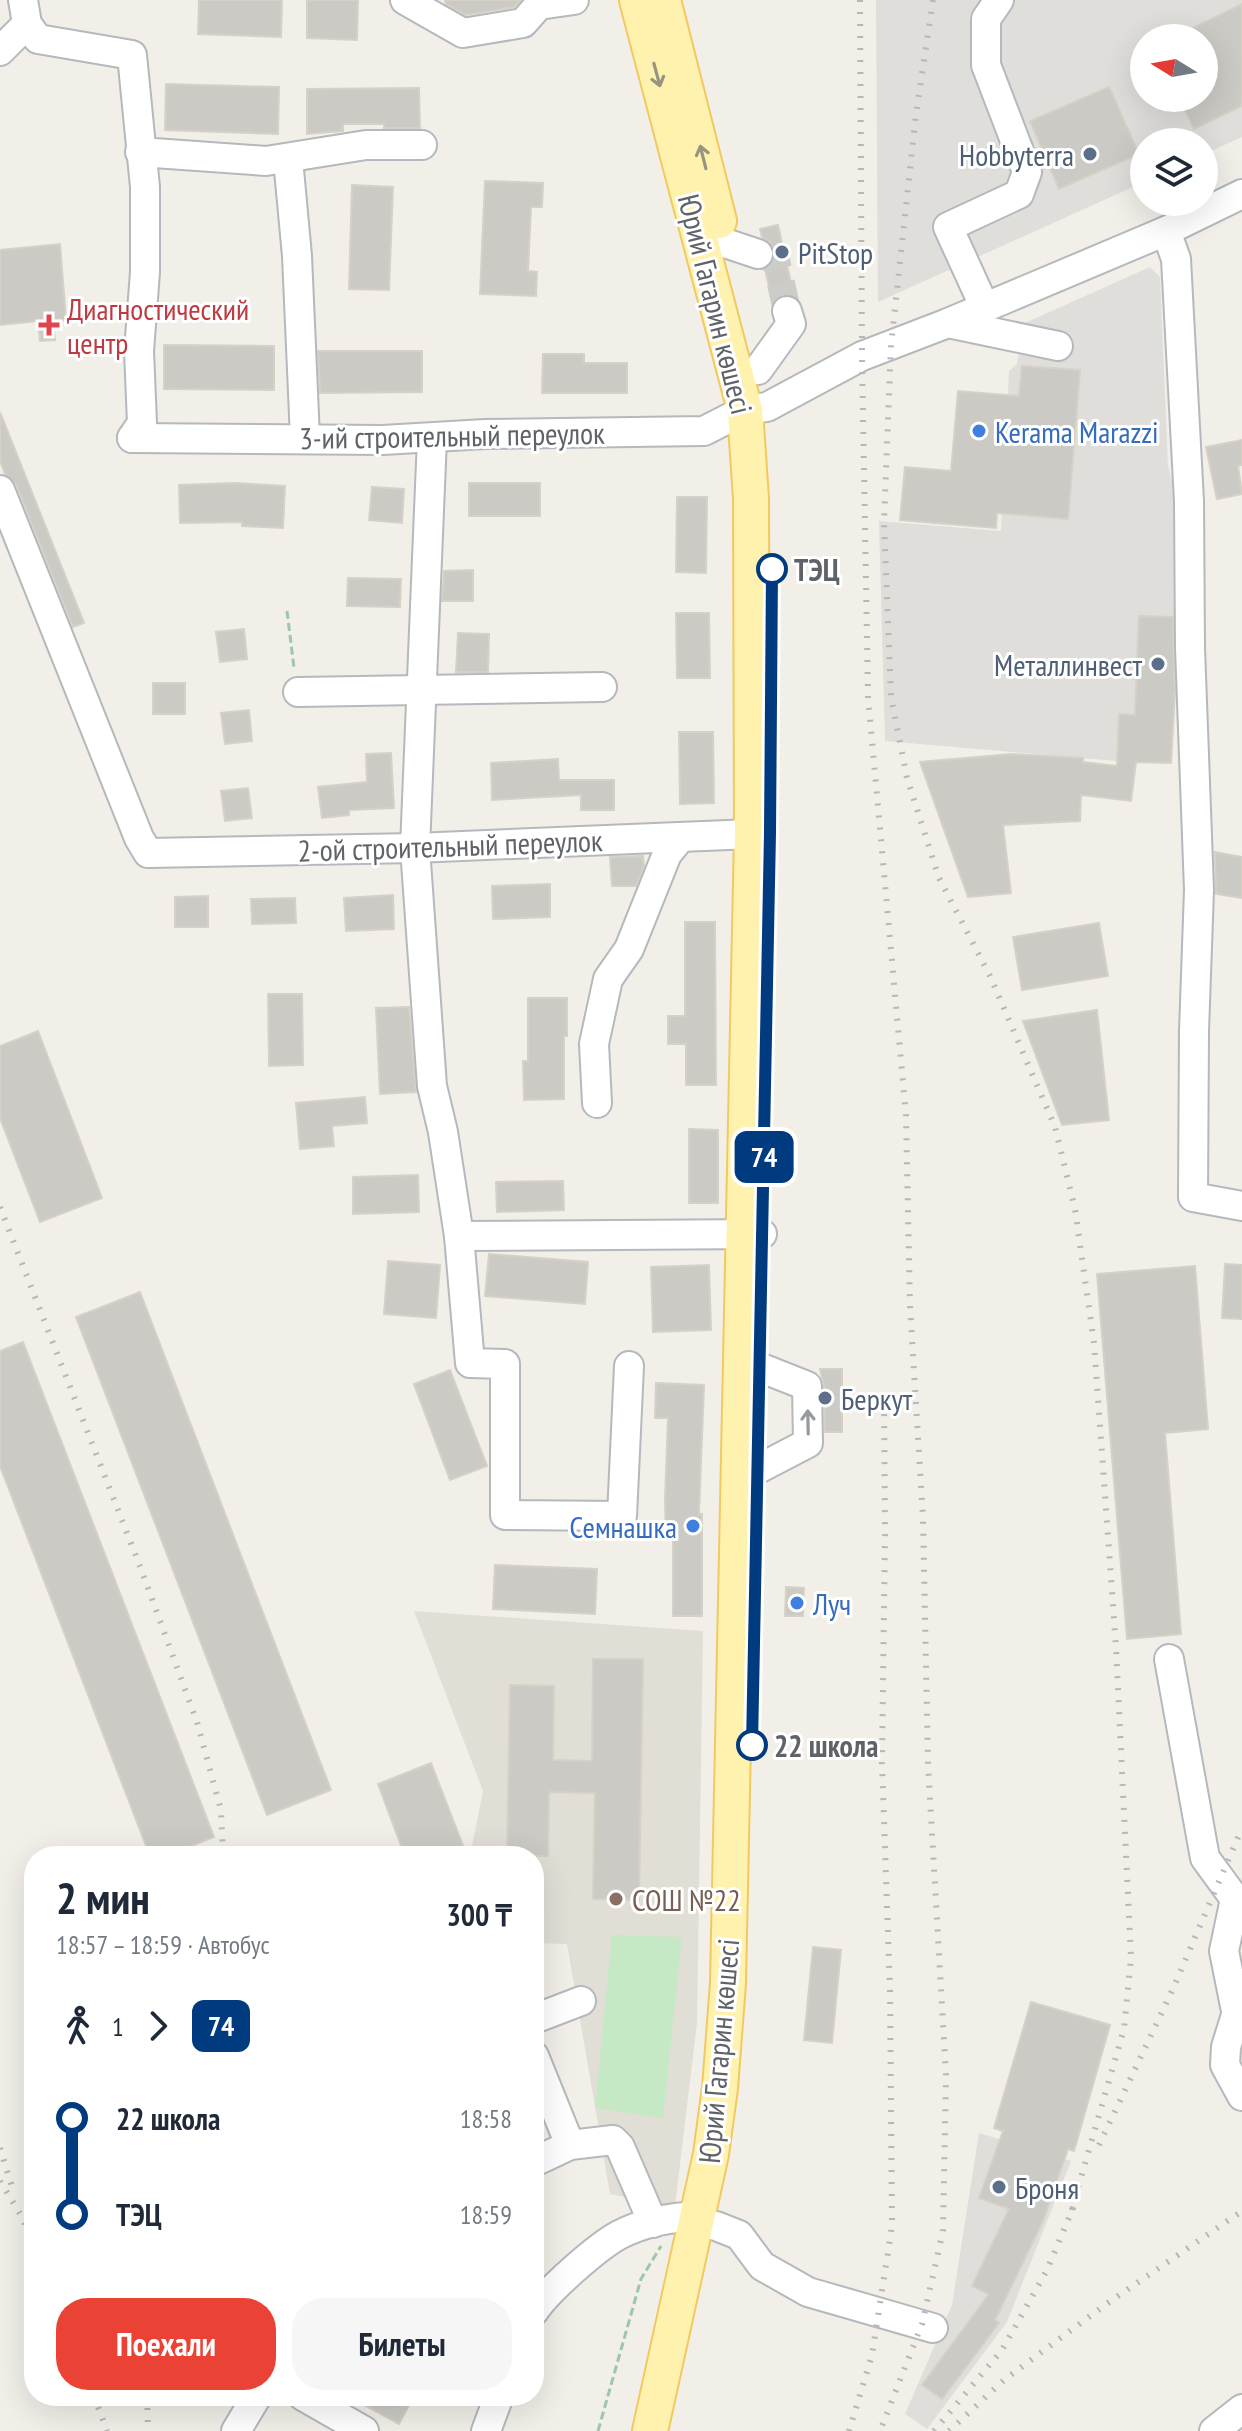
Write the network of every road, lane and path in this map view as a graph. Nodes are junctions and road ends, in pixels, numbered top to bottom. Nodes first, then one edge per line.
1 (405, 0) edge
2 (574, 0) edge
3 (637, 0) edge
4 (663, 0) edge
5 (999, 0) edge
6 (25, 12) edge
7 (0, 51) edge
8 (422, 145) dead end
9 (140, 152) junction
10 (288, 159) junction
11 (1242, 194) edge
12 (1166, 231) junction
13 (725, 243) junction
14 (758, 254) tunnel mouth
15 (985, 308) junction
16 (787, 311) tunnel mouth
17 (948, 323) junction
18 (1058, 346) dead end
19 (758, 370) junction
20 (756, 408) junction
21 (305, 438) junction
22 (432, 438) junction
23 (0, 490) edge
24 (287, 611) dead end
25 (602, 687) dead end
26 (422, 688) junction
27 (298, 692) joint
28 (752, 834) junction
29 (681, 837) junction
30 (415, 848) junction
31 (597, 1103) dead end
32 (1242, 1206) edge
33 (752, 1234) junction
34 (459, 1236) junction
35 (629, 1366) dead end
36 (759, 1367) junction
37 (758, 1469) junction
38 (1169, 1659) dead end
39 (581, 2001) dead end
40 (1239, 2004) edge
41 (544, 2015) edge
42 (544, 2081) edge
43 (1242, 2096) edge
44 (570, 2145) junction
45 (544, 2157) edge
46 (686, 2221) junction
47 (544, 2288) edge
48 (933, 2328) dead end
49 (251, 2406) edge
50 (320, 2406) edge
51 (495, 2406) edge
52 (1242, 2409) edge
53 (236, 2431) edge
54 (364, 2431) edge
55 (486, 2431) edge
56 (598, 2431) edge
57 (650, 2431) edge
58 (670, 2431) edge
59 (1214, 2431) edge

1 - 2 street
3 -> 20 main road, Юрий Гагарин көшесі
13 -> 4 main road, Юрий Гагарин көшесі
5 - 15 street
6 - 7 street
6 - 9 street
8 - 10 street
9 - 10 street
9 - 21 street, 3-ий строительный переулок
10 - 21 street
11 - 12 street, 3-ий строительный переулок
12 - 15 street, 3-ий строительный переулок
12 - 32 street
13 - 14 street
13 - 19 main road, Юрий Гагарин көшесі
15 - 17 street, 3-ий строительный переулок
16 - 19 street
17 - 18 street
17 - 20 street, 3-ий строительный переулок
19 - 20 main road, Юрий Гагарин көшесі
20 - 22 street, 3-ий строительный переулок
20 - 28 main road, Юрий Гагарин көшесі
20 - 33 main road, Юрий Гагарин көшесі
21 - 22 street, 3-ий строительный переулок
22 - 26 street
23 - 30 street, 2-ой строительный переулок
24 - 27 path
25 - 26 street
26 - 27 street
26 - 30 street
28 - 29 street, 2-ой строительный переулок
28 - 33 main road, Юрий Гагарин көшесі
29 - 30 street, 2-ой строительный переулок
29 - 31 street
30 - 34 street
33 - 34 street
33 - 36 main road, Юрий Гагарин көшесі
33 - 46 main road, Юрий Гагарин көшесі
34 - 35 street
36 - 37 main road, Юрий Гагарин көшесі
37 -> 36 street
37 - 46 main road, Юрий Гагарин көшесі
38 - 40 street
39 - 41 street
40 - 43 street
42 - 44 street
44 - 45 street
44 - 46 street
46 - 47 street
46 - 48 street
46 - 56 path
46 - 57 main road, Юрий Гагарин көшесі
46 - 58 main road, Юрий Гагарин көшесі
49 - 53 street
50 - 54 street
51 - 55 street
52 - 59 street

